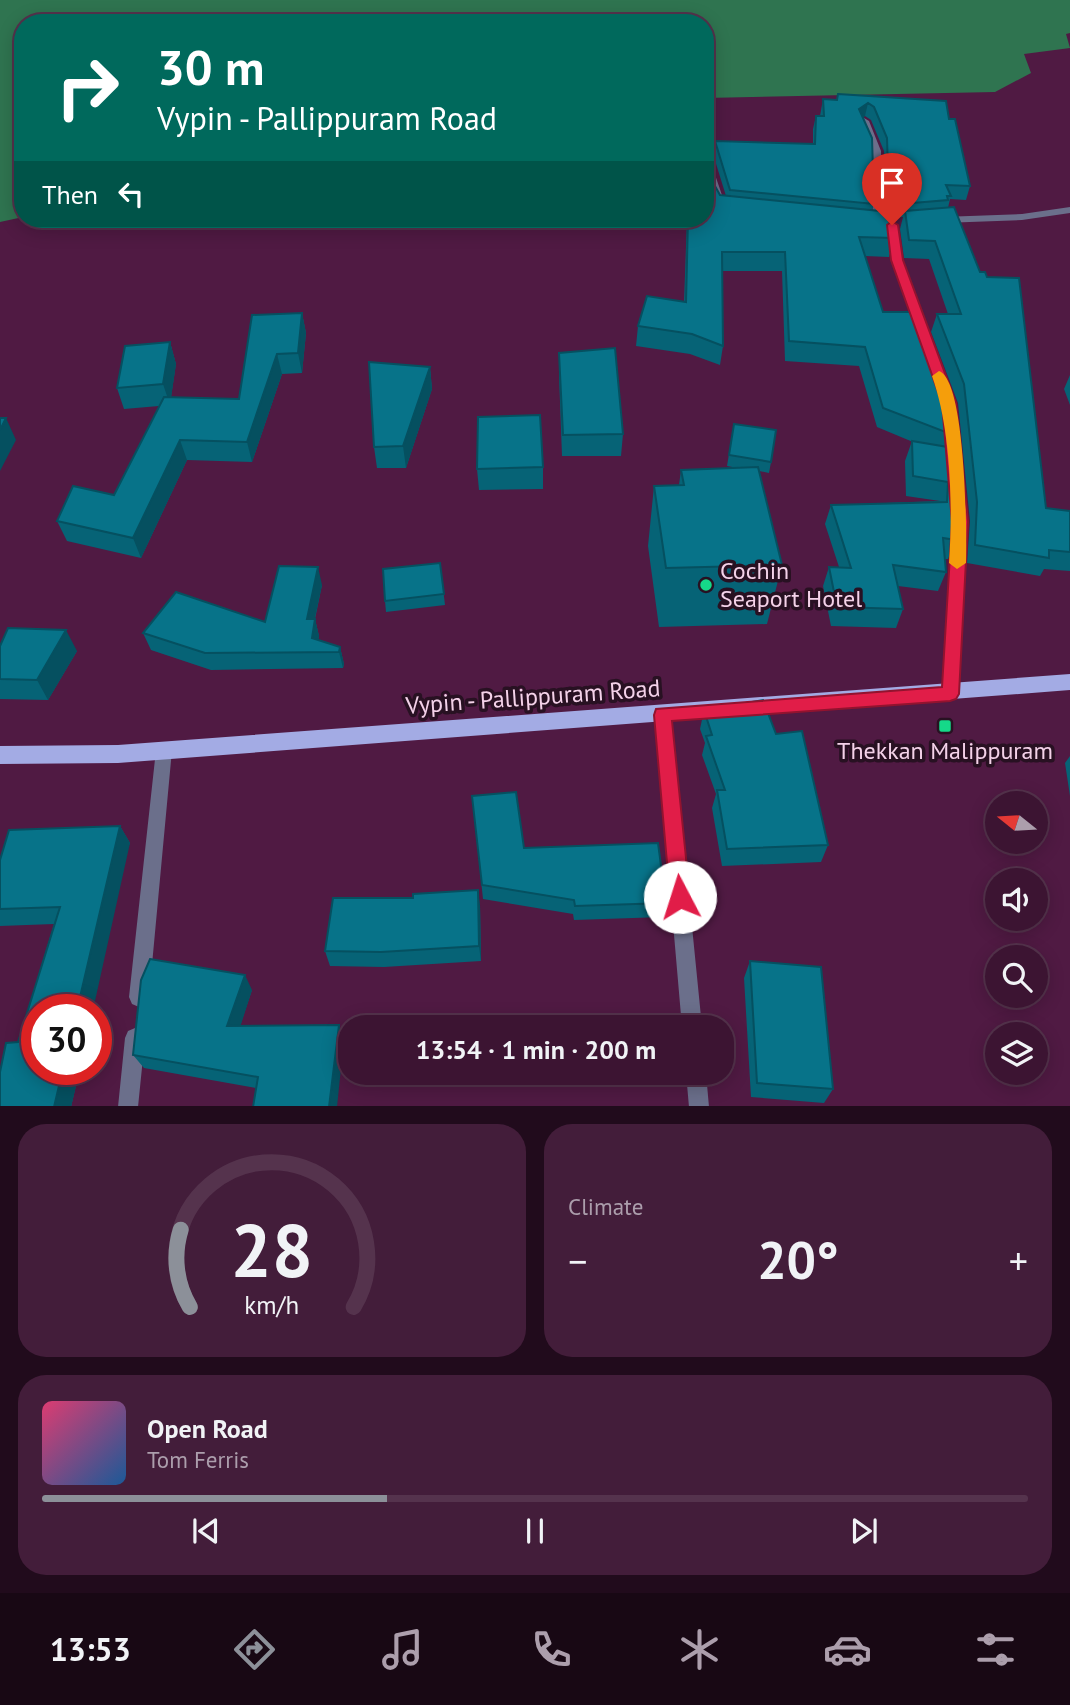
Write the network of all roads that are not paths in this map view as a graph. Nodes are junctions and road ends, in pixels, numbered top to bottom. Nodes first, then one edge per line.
1 (864, 121) edge
2 (714, 186) edge
3 (1070, 210) edge
4 (736, 211) edge
5 (926, 220) edge
6 (865, 223) edge
7 (878, 224) junction
8 (925, 338) edge
9 (940, 377) edge
10 (1070, 682) edge
11 (950, 694) junction
12 (663, 715) junction
13 (164, 750) junction
14 (0, 755) edge
15 (691, 1015) edge
16 (697, 1085) edge
17 (128, 1106) edge
18 (699, 1106) edge

1 - 7 street
2 - 4 street
3 - 5 street
6 - 7 street
7 - 8 street
9 - 11 street
10 - 11 main road, Vypin - Pallippuram Road
11 - 12 main road, Vypin - Pallippuram Road
12 - 13 main road, Vypin - Pallippuram Road
12 - 15 street
13 - 14 main road, Vypin - Pallippuram Road
13 - 17 street
16 - 18 street

